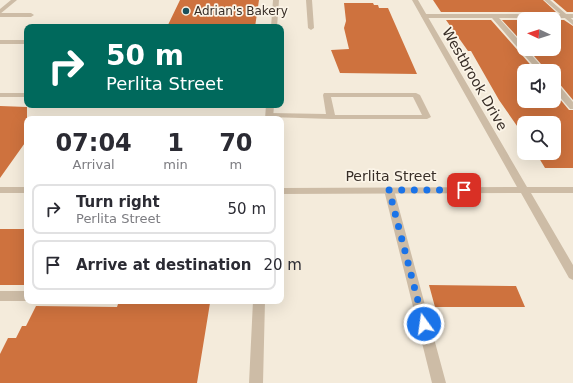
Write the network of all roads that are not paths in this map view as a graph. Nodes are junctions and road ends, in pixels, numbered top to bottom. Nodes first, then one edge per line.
1 (14, 0) edge
2 (276, 0) edge
3 (309, 0) edge
4 (415, 0) edge
5 (547, 0) edge
6 (0, 12) edge
7 (31, 14) dead end
8 (0, 15) edge
9 (424, 16) junction
10 (494, 16) junction
11 (565, 16) junction
12 (573, 16) edge
13 (573, 23) edge
14 (274, 24) edge
15 (311, 28) dead end
16 (0, 42) edge
17 (24, 42) edge
18 (536, 64) edge
19 (561, 93) edge
20 (0, 95) edge
21 (24, 95) edge
22 (573, 107) edge
23 (284, 117) edge
24 (331, 117) junction
25 (0, 190) edge
26 (24, 190) edge
27 (389, 190) junction
28 (524, 190) junction
29 (573, 190) edge
30 (284, 191) edge
31 (573, 274) edge
32 (0, 296) edge
33 (24, 296) edge
34 (259, 304) edge
35 (256, 383) edge
36 (439, 383) edge

1 - 6 street
2 - 14 street
3 - 15 street
4 - 9 street, Westbrook Drive
5 - 11 street
7 - 8 street
9 - 10 street
9 - 28 street, Westbrook Drive
10 - 11 street
10 - 18 street
11 - 12 street
11 - 13 street
16 - 17 street
19 - 22 street
20 - 21 street
23 - 24 street
24 - 24 street
25 - 26 street
27 - 28 street, Perlita Street
27 - 30 street, Perlita Street
27 - 36 street
28 - 29 street, Perlita Street
28 - 31 street, Westbrook Drive
32 - 33 street
34 - 35 street

